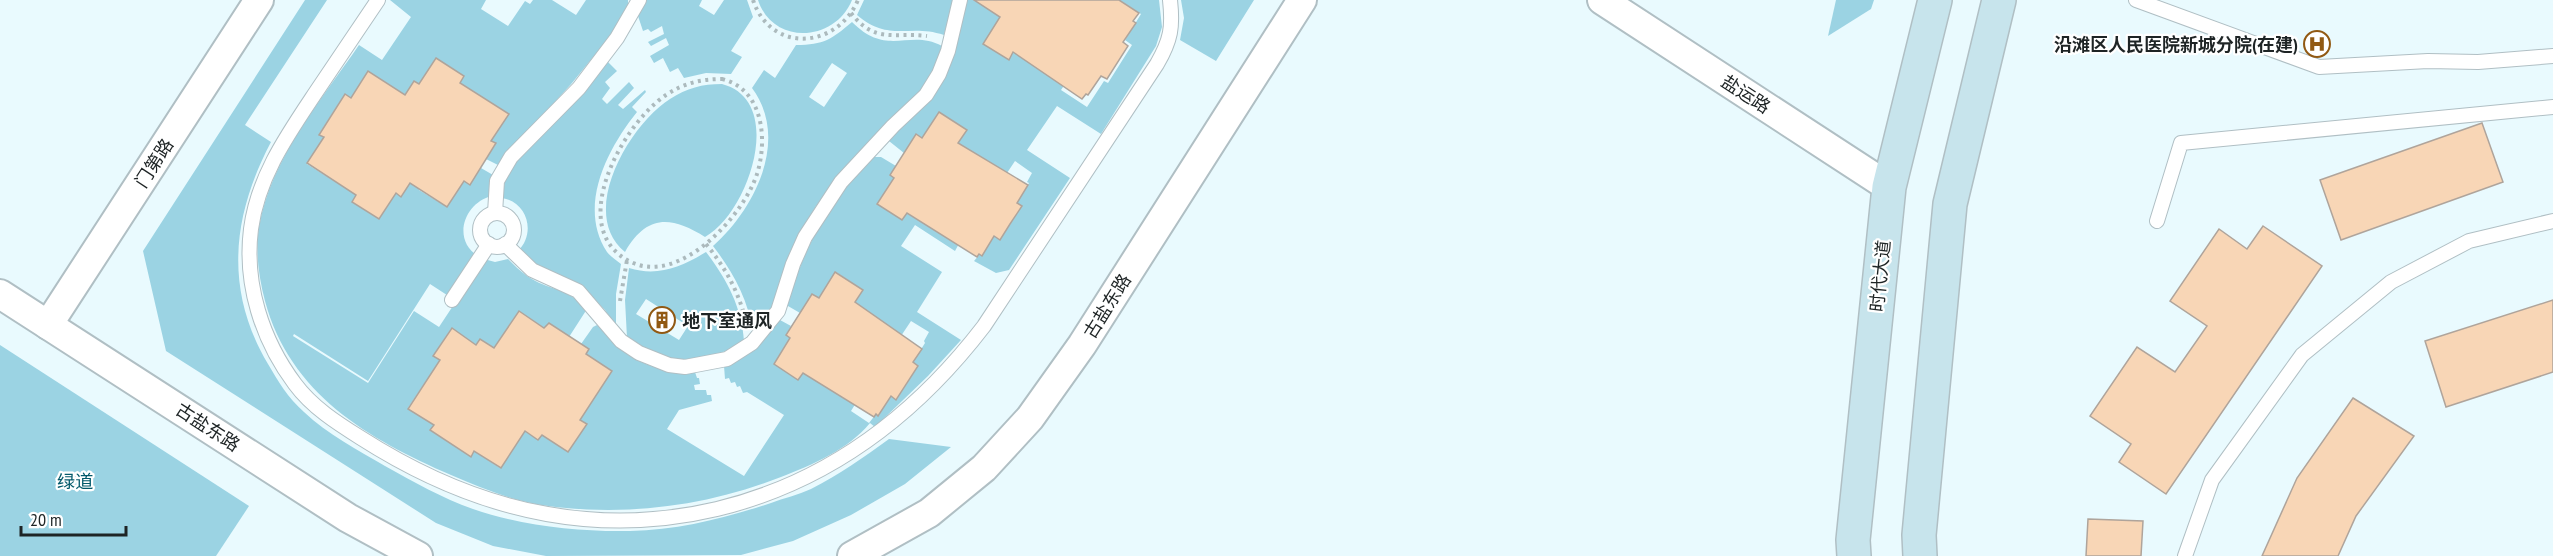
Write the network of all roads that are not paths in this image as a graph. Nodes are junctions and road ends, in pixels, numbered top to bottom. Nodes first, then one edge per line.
1 (259, 0) edge
2 (378, 0) edge
3 (639, 0) edge
4 (960, 0) edge
5 (1170, 0) edge
6 (1302, 0) edge
7 (1602, 0) edge
8 (1935, 0) edge
9 (1999, 0) edge
10 (2136, 0) edge
11 (2553, 56) edge
12 (2553, 108) edge
13 (1889, 187) junction
14 (495, 213) junction
15 (2157, 221) dead end
16 (2553, 221) edge
17 (489, 244) junction
18 (505, 244) junction
19 (0, 294) edge
20 (452, 300) dead end
21 (48, 325) junction
22 (418, 556) edge
23 (852, 556) edge
24 (1854, 556) edge
25 (1920, 556) edge
26 (2185, 556) edge

1 - 21 street, 门第路
2 - 5 lane
3 - 14 lane
4 - 18 lane
6 - 23 street, 古盐东路
7 - 13 street, 盐运路
8 - 13 main road, 时代大道
9 - 25 main road
10 - 11 lane
12 - 15 lane
13 - 24 main road, 时代大道
14 - 17 lane
14 - 18 lane
16 - 26 lane
17 - 18 lane
17 - 20 lane
19 - 21 street, 古盐东路
21 - 22 street, 古盐东路

